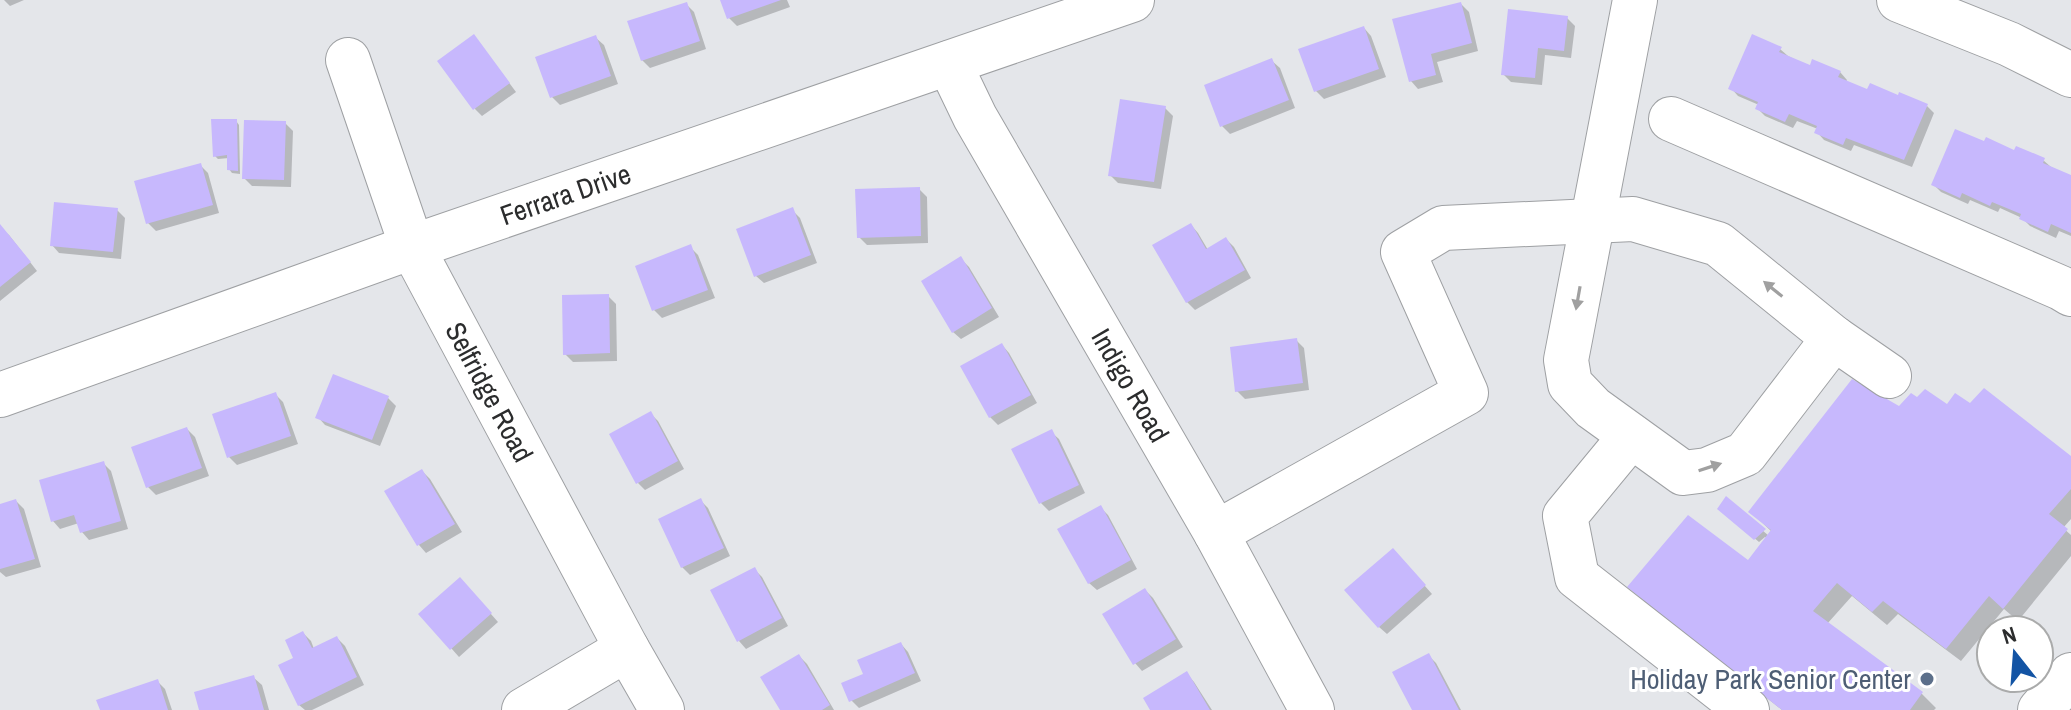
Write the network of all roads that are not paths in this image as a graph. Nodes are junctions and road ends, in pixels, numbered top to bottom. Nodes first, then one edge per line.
1 (1132, 0) edge
2 (1635, 0) edge
3 (1899, 0) edge
4 (348, 60) dead end
5 (949, 63) junction
6 (2071, 75) edge
7 (1671, 119) dead end
8 (1592, 221) junction
9 (412, 247) junction
10 (2071, 294) edge
11 (1834, 338) junction
12 (1889, 376) dead end
13 (0, 395) edge
14 (1631, 436) junction
15 (1216, 533) junction
16 (627, 649) junction
17 (2071, 675) edge
18 (524, 710) edge
19 (662, 710) edge
20 (1312, 710) edge
21 (1747, 710) edge
22 (2040, 710) edge

1 - 5 street, Ferrara Drive
2 - 8 street
3 - 6 street
4 - 9 street, Selfridge Road
5 - 9 street, Ferrara Drive
5 - 15 street, Indigo Road
7 - 10 street
11 -> 8 street
8 -> 14 street
8 - 15 street
9 - 13 street, Ferrara Drive
9 - 16 street, Selfridge Road
11 - 12 street
14 -> 11 street
14 - 21 street
15 - 20 street, Indigo Road
16 - 18 street
16 - 19 street, Selfridge Road
17 - 22 street

